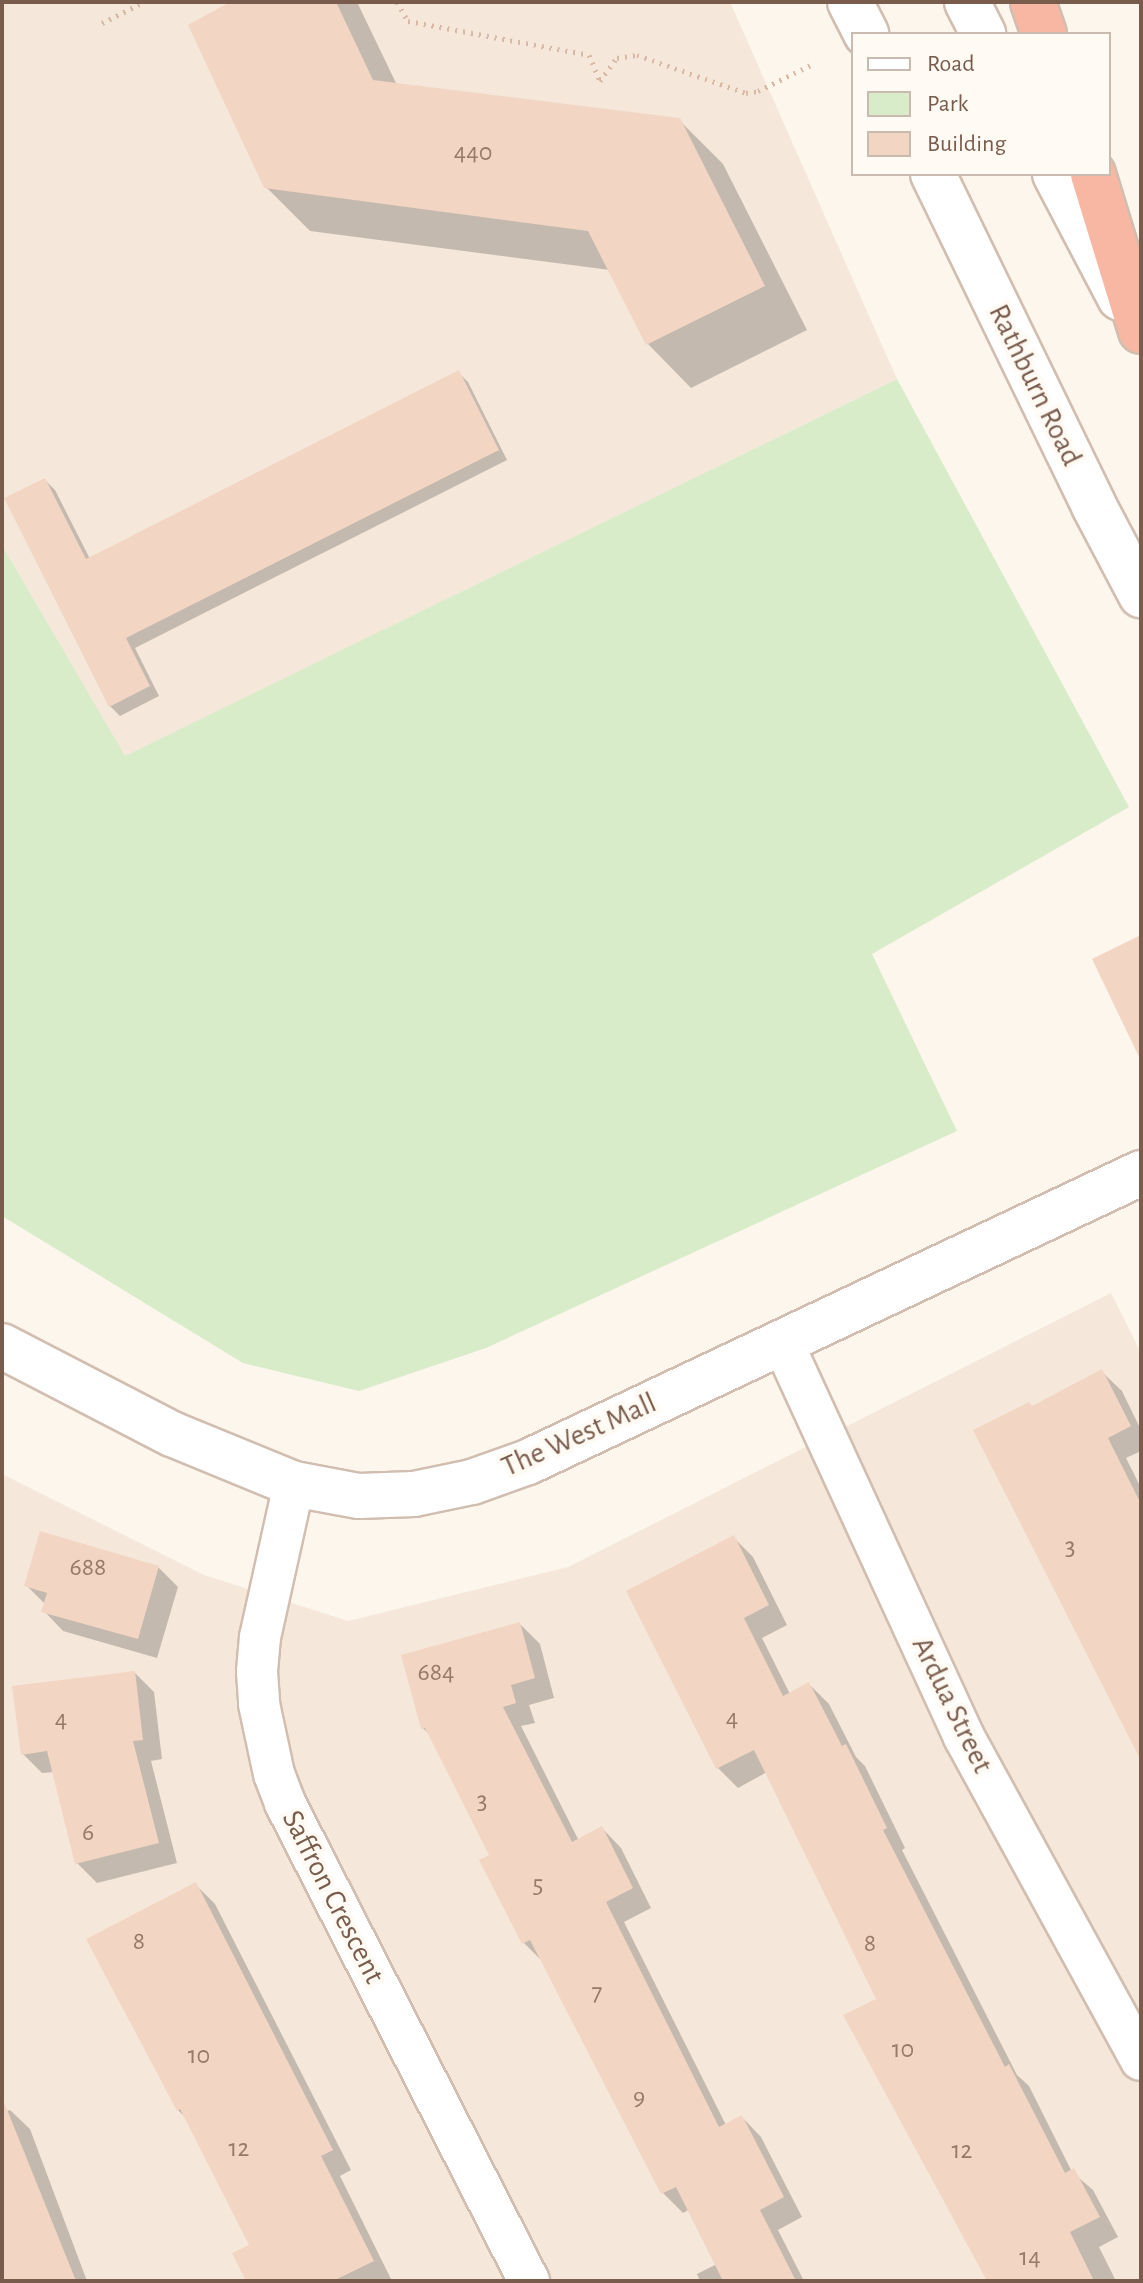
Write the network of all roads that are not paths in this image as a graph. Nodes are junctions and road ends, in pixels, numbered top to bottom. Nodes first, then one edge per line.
1 (850, 2) edge
2 (967, 2) edge
3 (1033, 2) edge
4 (865, 32) edge
5 (982, 32) edge
6 (1043, 32) edge
7 (934, 176) edge
8 (1056, 176) edge
9 (1094, 176) edge
10 (1141, 331) edge
11 (1141, 340) edge
12 (1141, 595) edge
13 (1141, 1173) edge
14 (782, 1341) junction
15 (2, 1346) edge
16 (294, 1484) junction
17 (1141, 2060) edge
18 (529, 2281) edge

1 - 4 street
2 - 5 street
3 - 6 highway
7 - 12 street, Rathburn Road
8 - 11 street
9 - 10 highway
13 - 14 street, The West Mall
14 - 16 street, The West Mall
14 - 17 street, Ardua Street
15 - 16 street, The West Mall
16 - 18 street, Saffron Crescent

